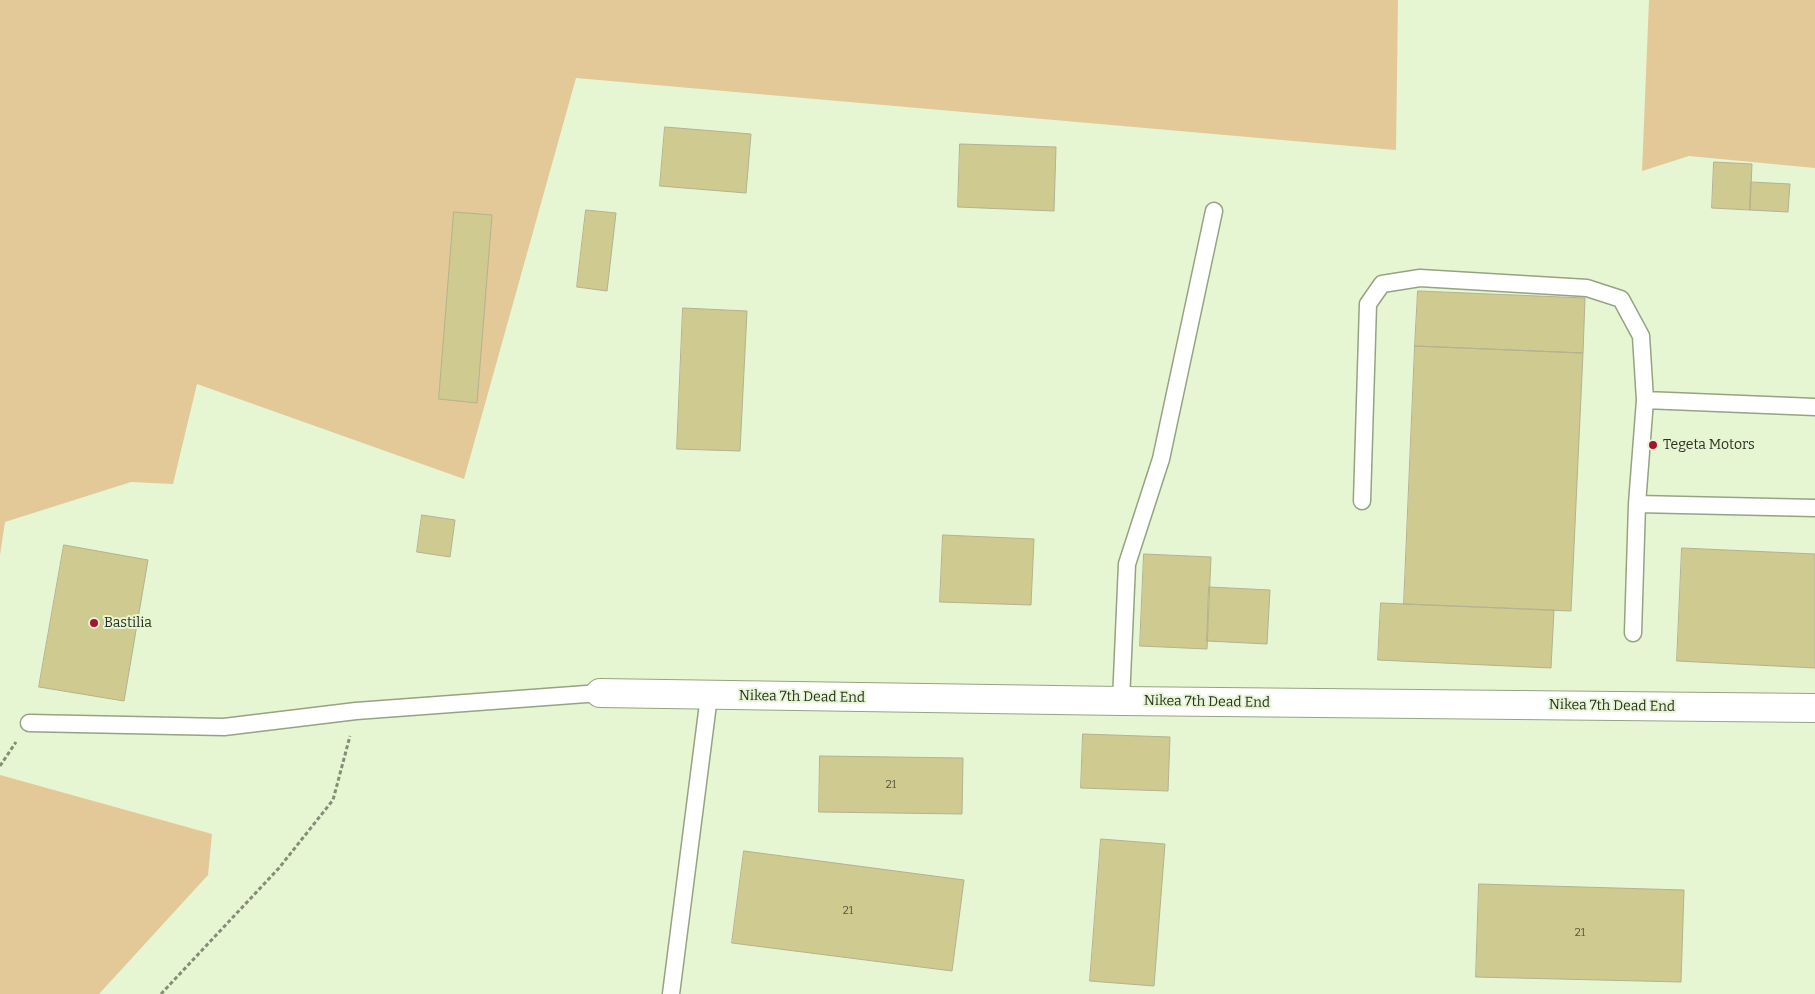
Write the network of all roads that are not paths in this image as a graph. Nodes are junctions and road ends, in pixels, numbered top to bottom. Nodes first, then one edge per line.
1 (1214, 210) dead end
2 (1645, 400) junction
3 (1815, 407) edge
4 (1362, 501) dead end
5 (1637, 504) junction
6 (1815, 508) edge
7 (1633, 633) dead end
8 (600, 693) joint
9 (709, 696) junction
10 (1121, 702) junction
11 (1815, 708) edge
12 (28, 723) dead end
13 (671, 994) edge

1 - 10 lane
2 - 3 lane
2 - 4 lane
2 - 5 lane
5 - 6 lane
5 - 7 lane
8 - 9 street, Nikea 7th Dead End
8 - 12 lane
9 - 10 street, Nikea 7th Dead End
9 - 13 lane
10 - 11 street, Nikea 7th Dead End

